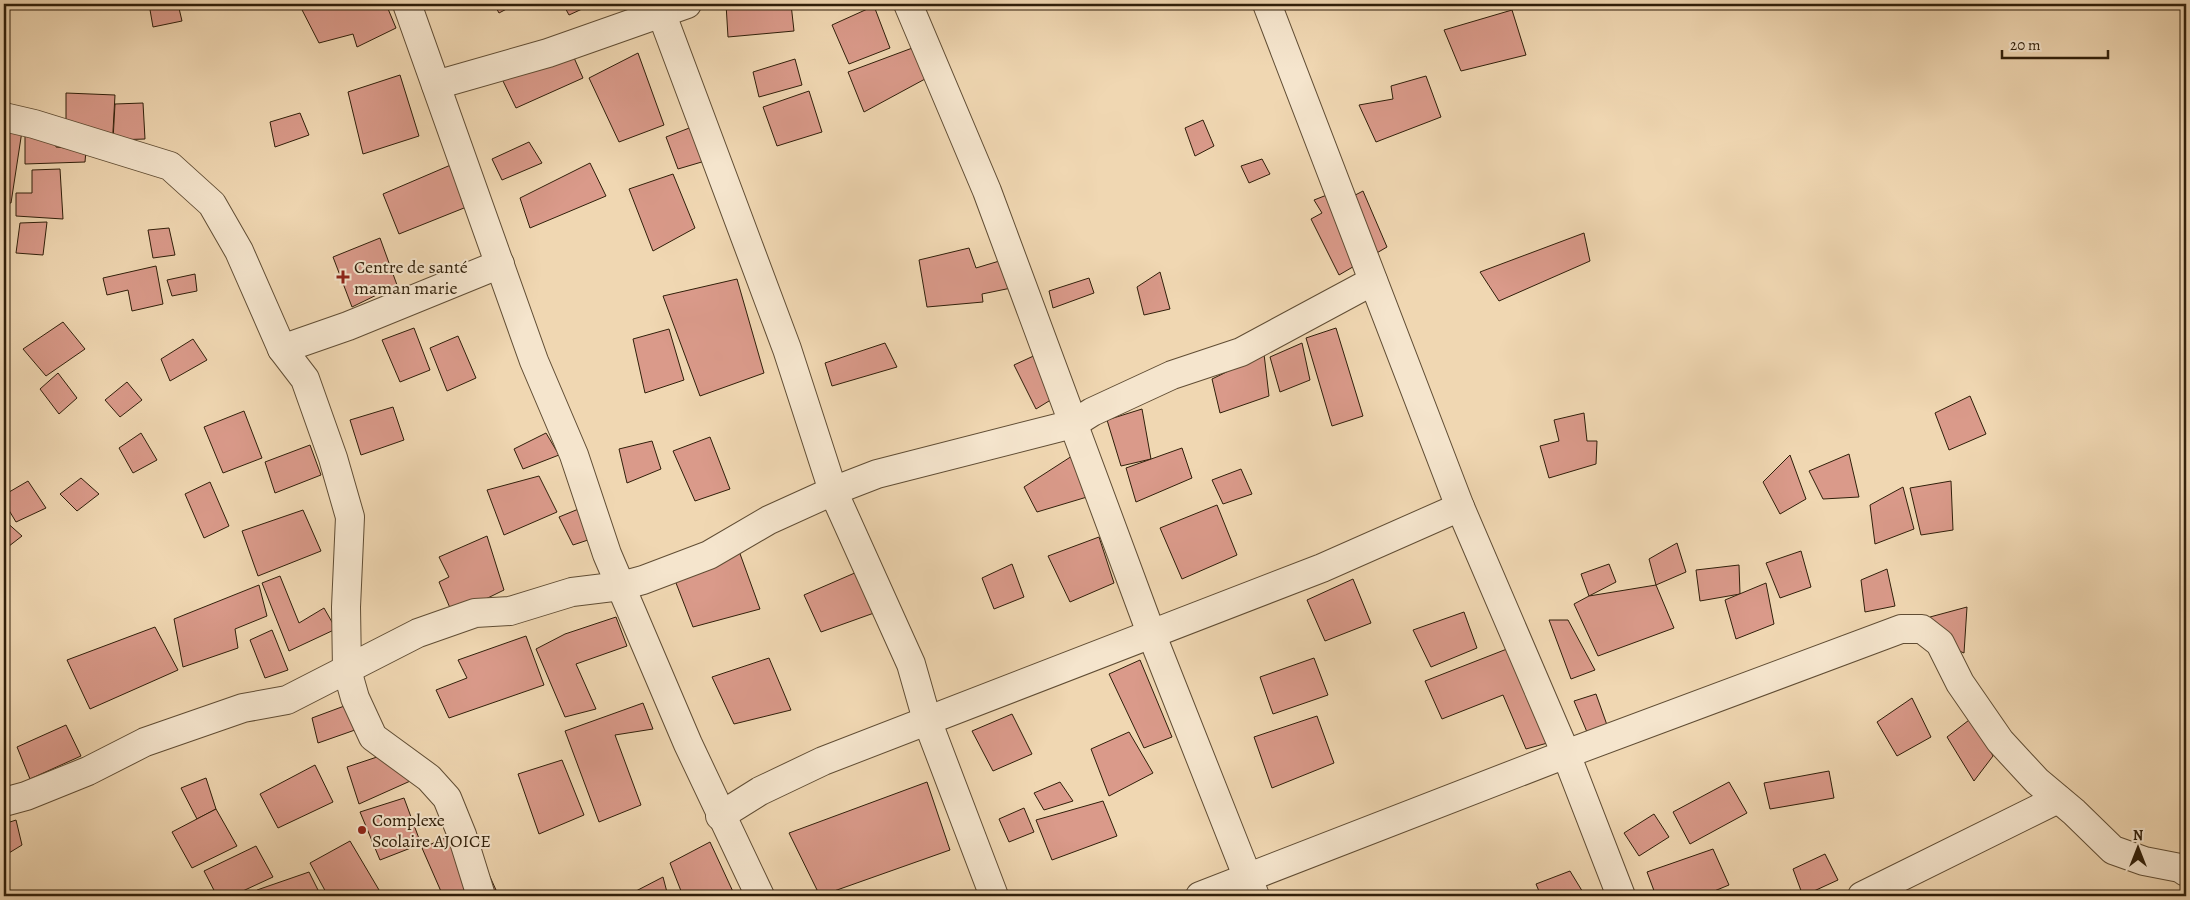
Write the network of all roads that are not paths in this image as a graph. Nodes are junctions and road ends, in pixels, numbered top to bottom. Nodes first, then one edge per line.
1 (407, 4) edge
2 (908, 4) edge
3 (1267, 4) edge
4 (669, 7) edge
5 (436, 85) junction
6 (4, 117) edge
7 (500, 264) junction
8 (1373, 281) junction
9 (282, 349) junction
10 (1073, 424) junction
11 (833, 491) junction
12 (1460, 507) junction
13 (621, 586) junction
14 (1151, 633) junction
15 (347, 670) junction
16 (927, 720) junction
17 (1566, 754) junction
18 (2058, 799) junction
19 (4, 802) edge
20 (720, 816) junction
21 (2186, 872) edge
22 (1251, 886) edge
23 (481, 896) edge
24 (760, 896) edge
25 (994, 896) edge
26 (1200, 896) edge
27 (1621, 896) edge
28 (1862, 896) edge

1 - 5 street
2 - 10 street
3 - 8 street
4 - 5 street
4 - 11 street
5 - 7 street
6 - 9 street
7 - 9 street
7 - 13 street
8 - 10 street
8 - 12 street
9 - 15 street
10 - 11 street
10 - 14 street
11 - 13 street
11 - 16 street
12 - 14 street
12 - 17 street
13 - 15 street
13 - 20 street
14 - 16 street
14 - 22 street
15 - 19 street
15 - 23 street
16 - 20 street
16 - 25 street
17 - 18 street
17 - 22 street
17 - 27 street
18 - 21 street
18 - 28 street
20 - 24 street
22 - 26 street

